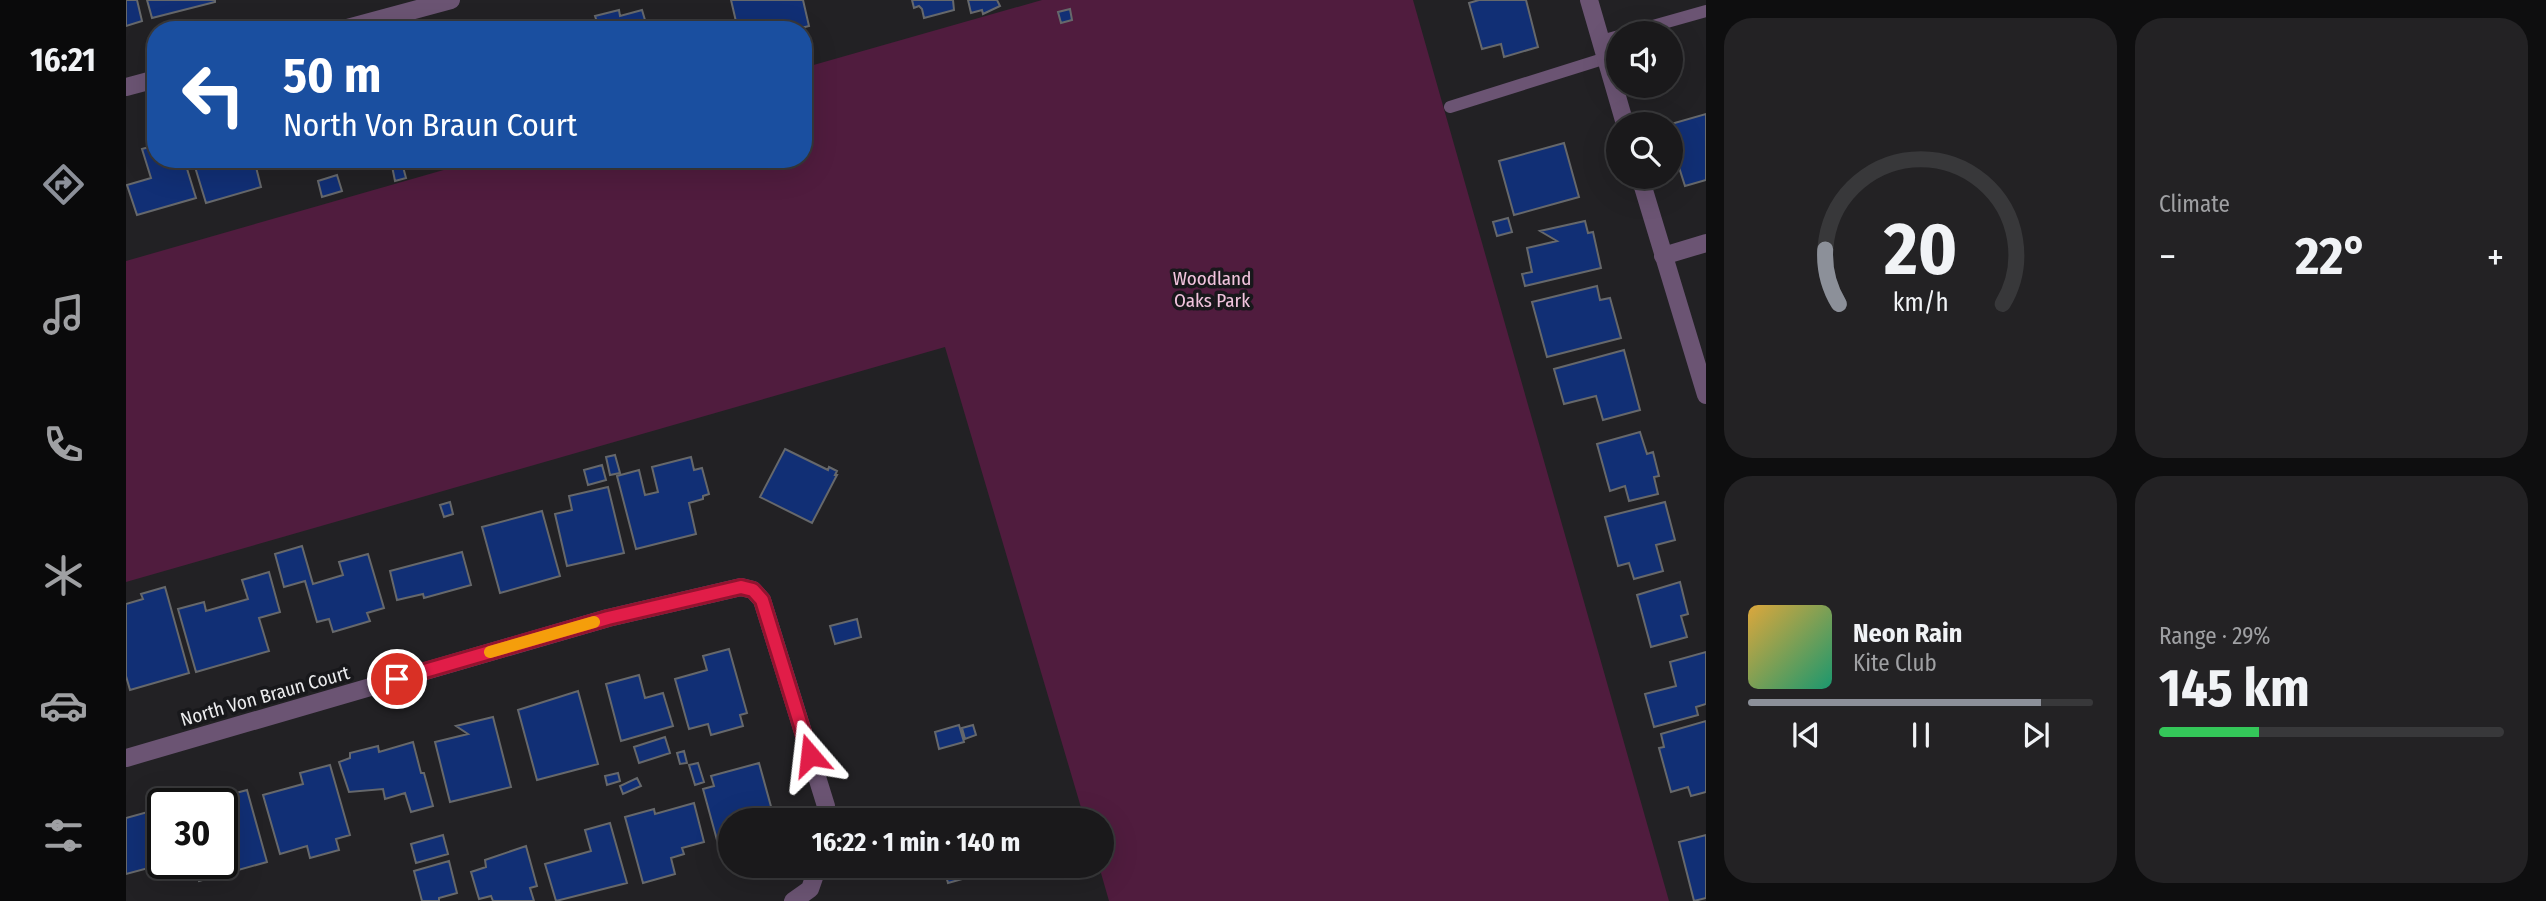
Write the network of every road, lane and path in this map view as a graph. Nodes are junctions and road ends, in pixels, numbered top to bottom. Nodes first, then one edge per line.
1 (451, 0) edge
2 (1589, 0) edge
3 (1706, 12) edge
4 (373, 21) edge
5 (1673, 21) edge
6 (1606, 47) edge
7 (1603, 50) junction
8 (147, 81) edge
9 (126, 87) edge
10 (1450, 107) dead end
11 (1621, 112) edge
12 (1643, 189) edge
13 (1706, 243) edge
14 (1663, 256) junction
15 (1706, 395) edge
16 (126, 758) edge
17 (826, 808) edge
18 (814, 878) edge
19 (793, 901) edge

1 - 4 street
2 - 7 street
3 - 5 lane
6 - 7 lane
7 - 10 lane
7 - 11 street
8 - 9 street
12 - 14 street
13 - 14 street
14 - 15 street
16 - 17 street, North Von Braun Court
18 - 19 street

